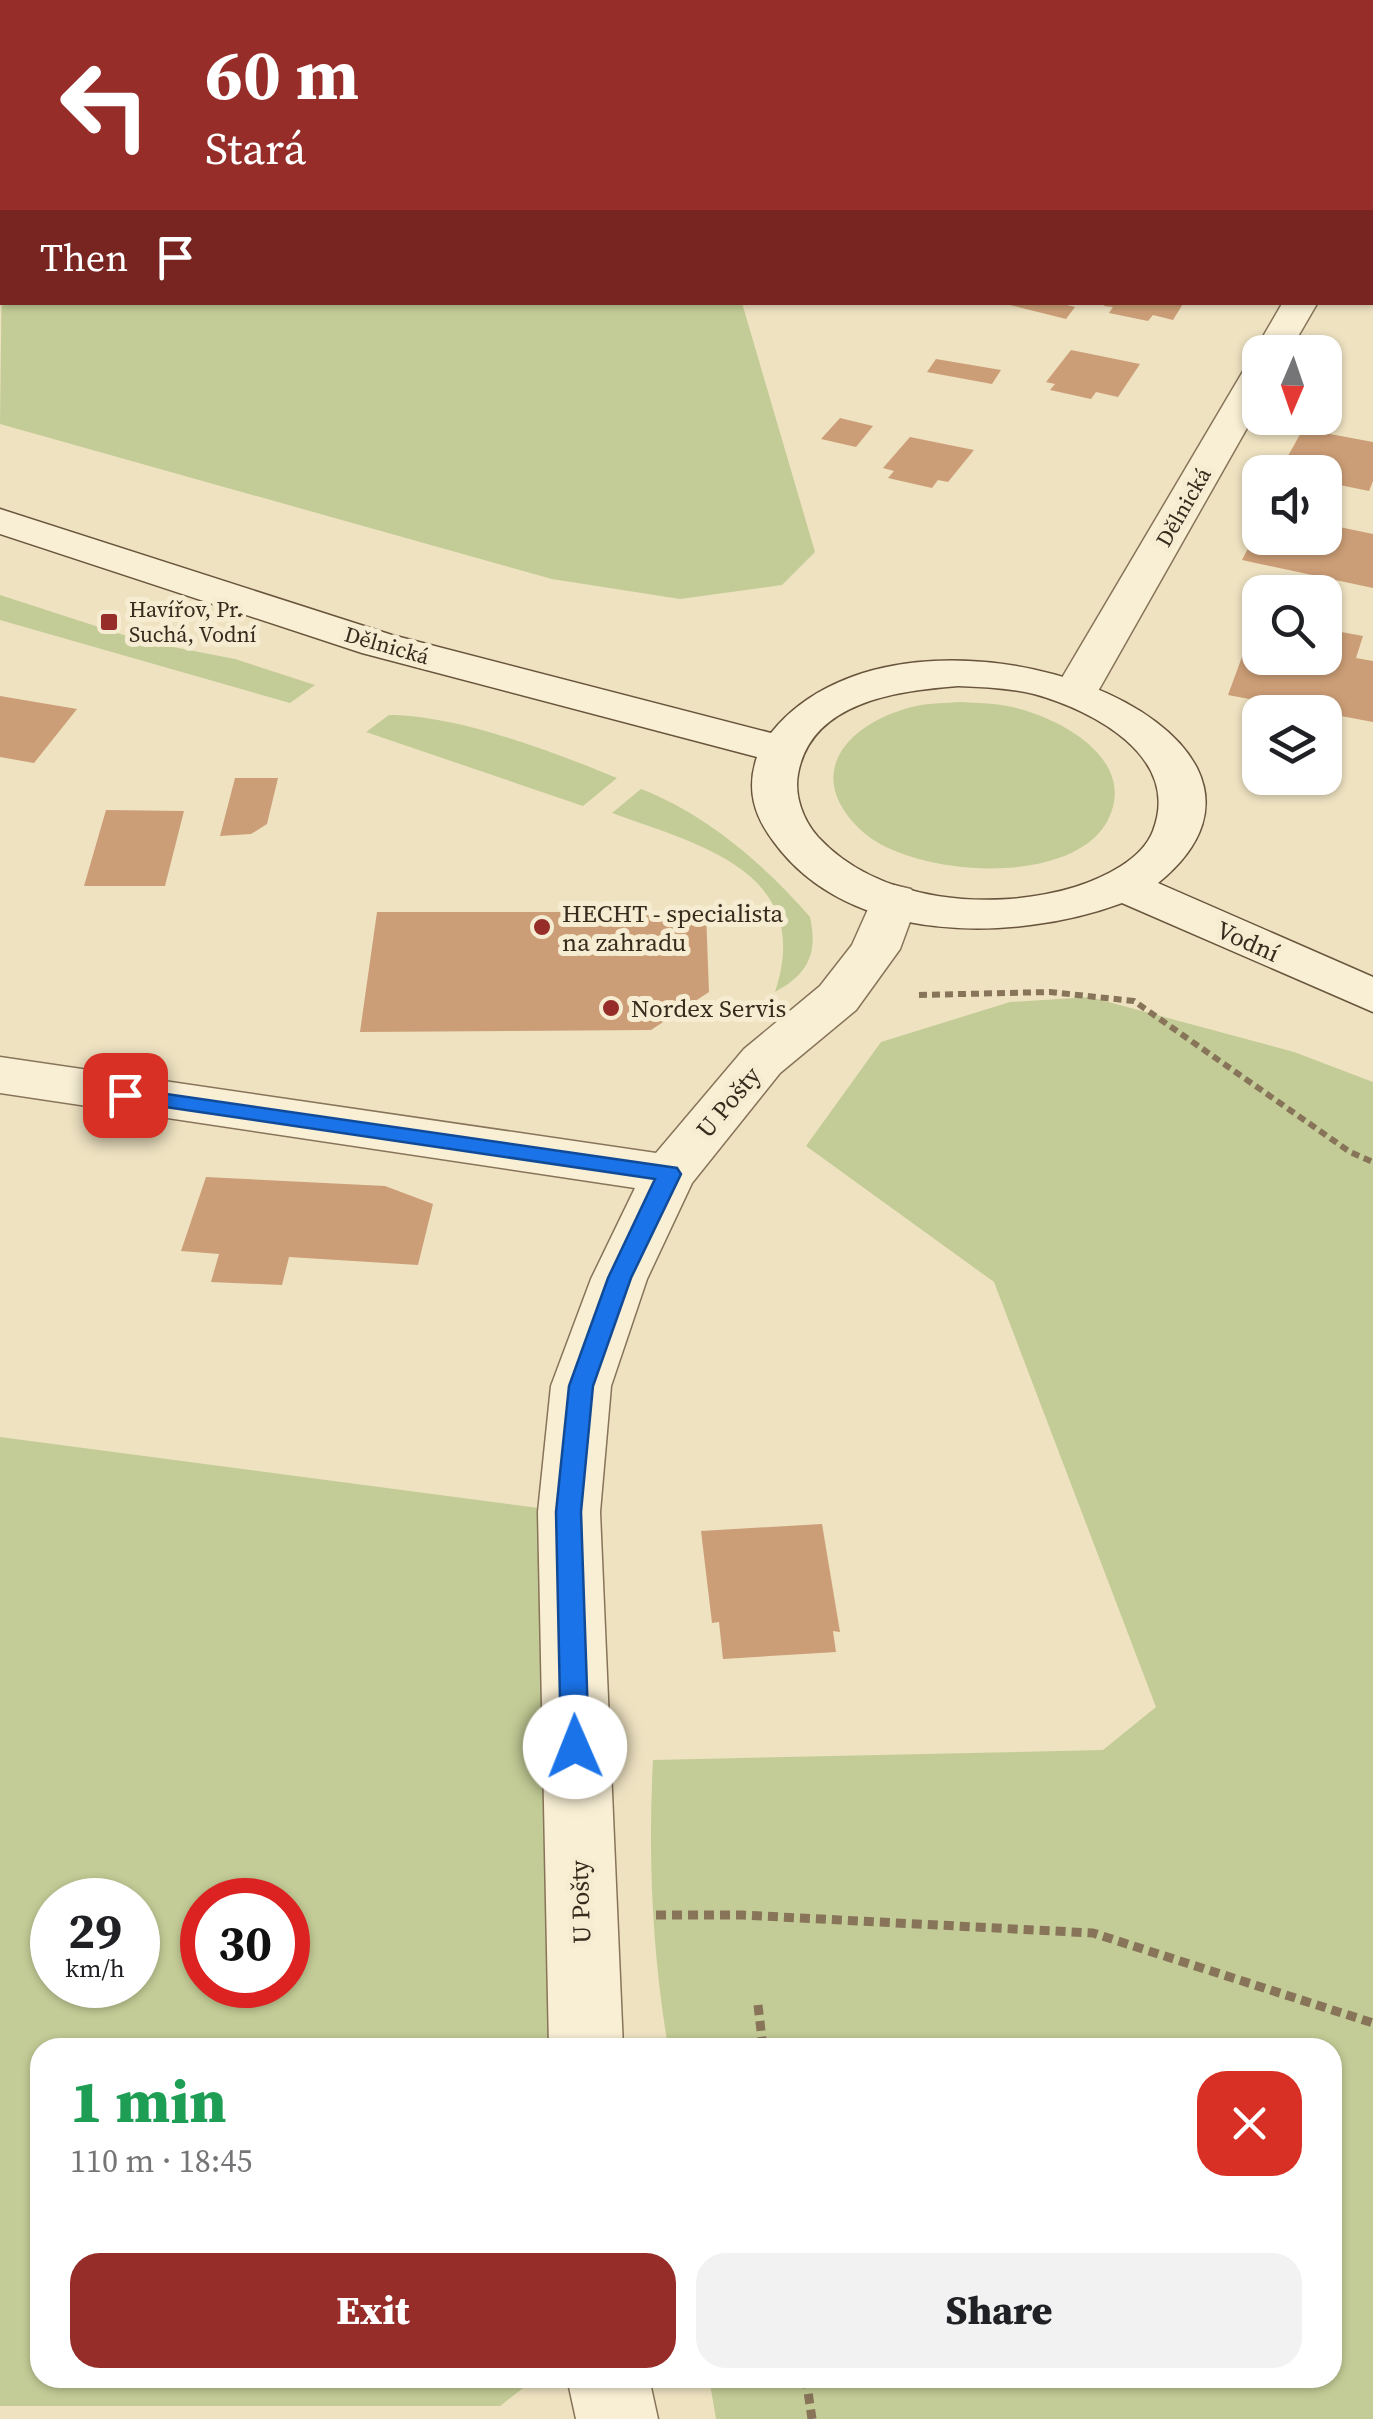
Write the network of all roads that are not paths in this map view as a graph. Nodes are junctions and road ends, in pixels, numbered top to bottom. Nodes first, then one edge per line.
1 (1299, 305) edge
2 (1282, 335) edge
3 (1242, 404) edge
4 (0, 522) edge
5 (1075, 693) junction
6 (780, 749) junction
7 (1124, 886) junction
8 (894, 900) junction
9 (1373, 996) edge
10 (0, 1075) edge
11 (670, 1174) junction
12 (586, 2038) edge
13 (610, 2388) edge
14 (617, 2419) edge

1 - 2 street
3 - 5 street, Dělnická
4 - 6 street, Dělnická
5 - 6 street
5 - 7 street
6 - 8 street
7 - 8 street
7 - 9 street, Vodní
8 - 11 street, U Pošty
10 - 11 street
11 - 12 street, U Pošty
13 - 14 street

